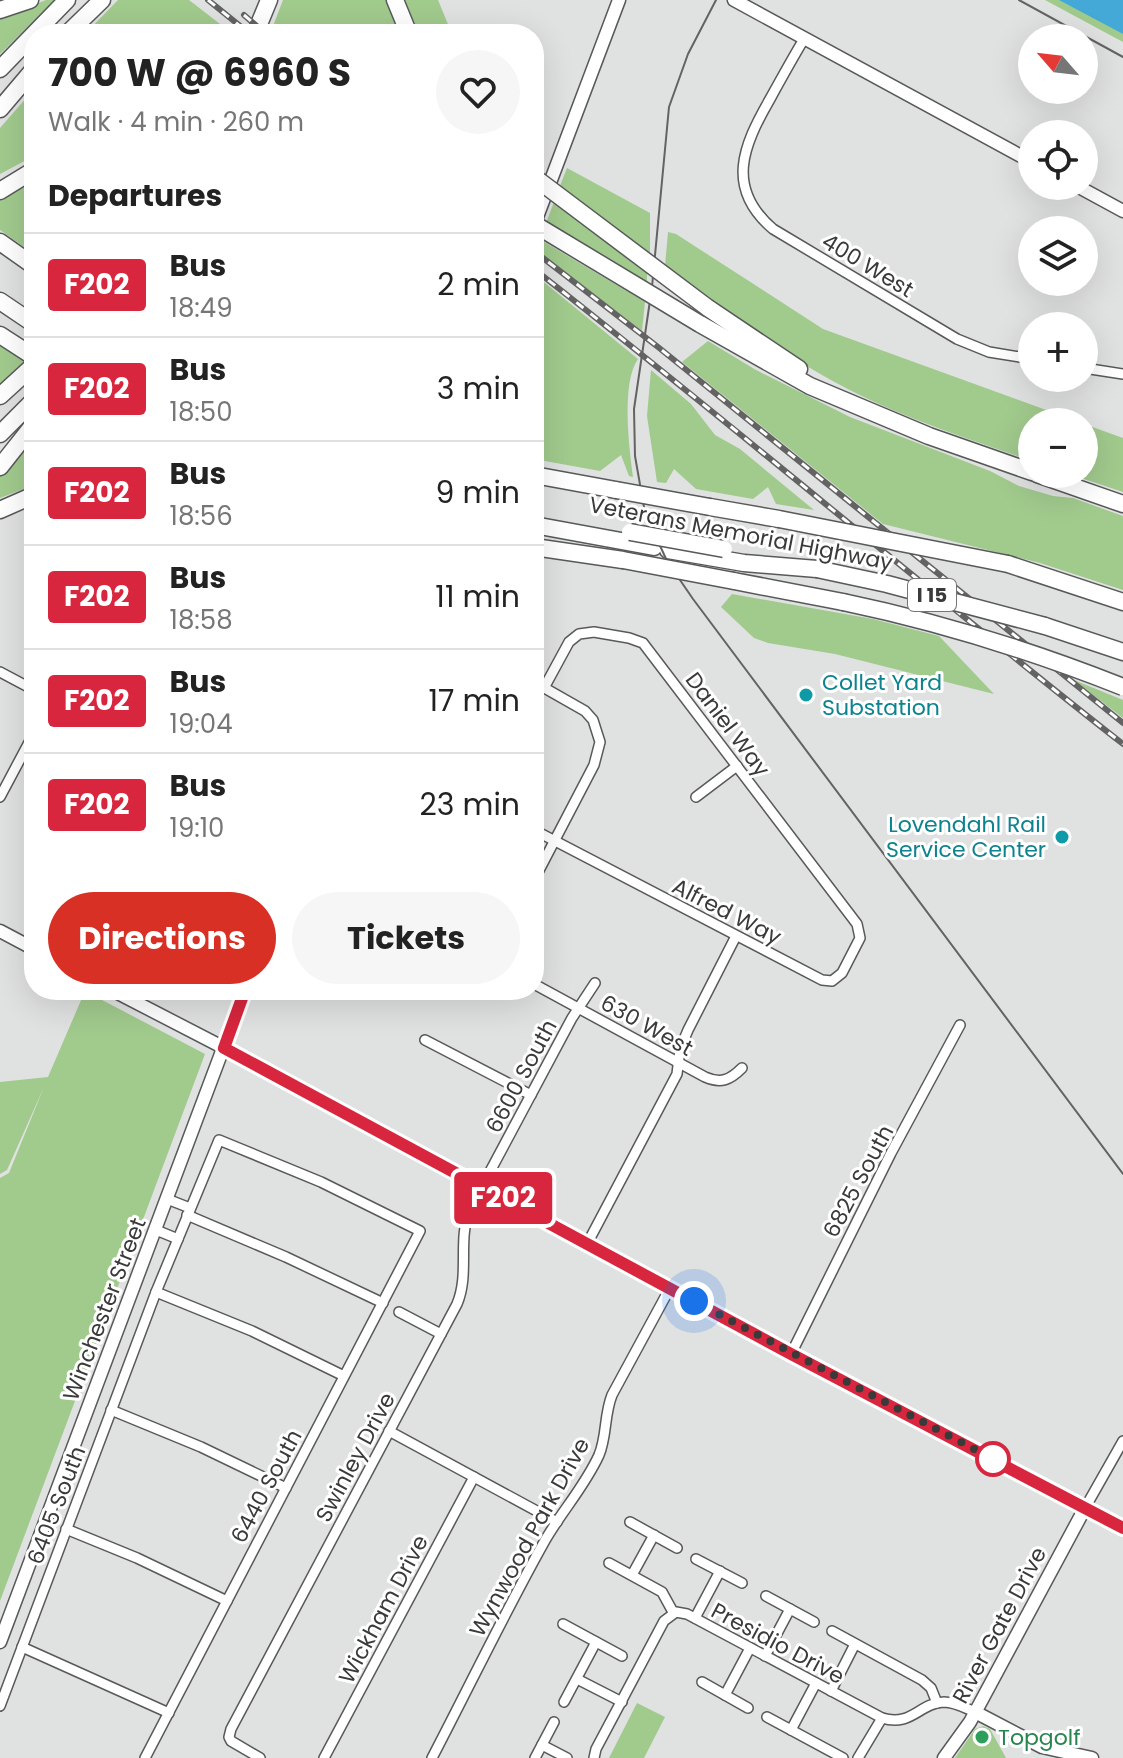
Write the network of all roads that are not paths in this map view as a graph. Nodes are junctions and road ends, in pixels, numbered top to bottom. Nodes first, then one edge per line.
1 (30, 0) edge
2 (67, 0) edge
3 (102, 0) edge
4 (269, 0) edge
5 (395, 0) edge
6 (619, 0) edge
7 (734, 0) edge
8 (0, 10) edge
9 (44, 24) edge
10 (77, 24) edge
11 (259, 24) edge
12 (405, 24) edge
13 (804, 39) junction
14 (24, 44) edge
15 (0, 69) edge
16 (24, 81) edge
17 (0, 109) edge
18 (1018, 154) edge
19 (24, 176) edge
20 (544, 185) edge
21 (0, 191) edge
22 (1098, 197) edge
23 (544, 199) edge
24 (1123, 211) edge
25 (544, 231) edge
26 (0, 242) edge
27 (24, 259) edge
28 (0, 301) edge
29 (24, 317) edge
30 (0, 335) edge
31 (24, 351) edge
32 (1018, 357) edge
33 (1098, 370) edge
34 (24, 374) edge
35 (1123, 374) edge
36 (0, 396) edge
37 (24, 410) edge
38 (865, 411) junction
39 (0, 434) edge
40 (24, 437) edge
41 (0, 467) edge
42 (1018, 467) edge
43 (544, 477) edge
44 (1078, 488) edge
45 (24, 499) edge
46 (1123, 504) edge
47 (0, 510) edge
48 (544, 516) edge
49 (544, 527) edge
50 (544, 548) edge
51 (817, 569) junction
52 (1123, 602) edge
53 (1123, 652) edge
54 (0, 672) edge
55 (24, 685) edge
56 (1123, 687) edge
57 (544, 688) joint
58 (24, 752) edge
59 (737, 766) junction
60 (0, 797) edge
61 (696, 797) dead end
62 (544, 835) edge
63 (555, 840) junction
64 (544, 861) edge
65 (0, 931) edge
66 (860, 932) joint
67 (736, 936) junction
68 (24, 944) edge
69 (595, 983) dead end
70 (544, 989) edge
71 (131, 1000) edge
72 (241, 1000) edge
73 (580, 1008) junction
74 (960, 1025) dead end
75 (425, 1040) dead end
76 (224, 1048) junction
77 (679, 1062) junction
78 (742, 1068) dead end
79 (531, 1095) junction
80 (482, 1187) junction
81 (167, 1199) junction
82 (189, 1212) junction
83 (156, 1230) junction
84 (420, 1231) joint
85 (178, 1239) junction
86 (587, 1244) junction
87 (670, 1288) junction
88 (156, 1292) junction
89 (383, 1303) junction
90 (399, 1312) dead end
91 (441, 1334) junction
92 (791, 1354) junction
93 (344, 1376) junction
94 (111, 1410) junction
95 (389, 1431) junction
96 (1123, 1441) edge
97 (474, 1477) junction
98 (286, 1488) junction
99 (1085, 1508) junction
100 (557, 1522) junction
101 (630, 1522) dead end
102 (1123, 1528) edge
103 (66, 1529) junction
104 (654, 1535) junction
105 (677, 1548) dead end
106 (696, 1559) dead end
107 (609, 1563) dead end
108 (720, 1571) junction
109 (632, 1575) junction
110 (742, 1583) dead end
111 (766, 1596) dead end
112 (227, 1601) junction
113 (790, 1609) junction
114 (673, 1612) junction
115 (695, 1618) junction
116 (814, 1622) dead end
117 (563, 1624) dead end
118 (832, 1631) dead end
119 (0, 1642) edge
120 (596, 1642) junction
121 (855, 1644) junction
122 (22, 1647) junction
123 (750, 1648) junction
124 (622, 1656) dead end
125 (765, 1656) junction
126 (577, 1679) junction
127 (702, 1682) dead end
128 (816, 1683) junction
129 (831, 1691) junction
130 (725, 1695) junction
131 (564, 1702) dead end
132 (622, 1702) junction
133 (937, 1703) junction
134 (0, 1706) edge
135 (748, 1708) dead end
136 (975, 1712) junction
137 (169, 1713) junction
138 (767, 1717) dead end
139 (882, 1718) junction
140 (554, 1722) dead end
141 (791, 1730) junction
142 (542, 1745) junction
143 (145, 1758) edge
144 (260, 1758) edge
145 (324, 1758) edge
146 (432, 1758) edge
147 (535, 1758) edge
148 (567, 1758) edge
149 (594, 1758) edge
150 (843, 1758) edge
151 (858, 1758) edge
152 (944, 1758) edge
153 (1092, 1758) edge

1 - 8 highway
2 - 9 highway
3 - 10 highway
4 - 11 highway
5 - 12 highway
6 - 23 main road
7 - 13 main road
13 - 18 main road
13 - 32 street, 400 West
14 - 15 highway
16 - 17 highway
19 - 21 highway
20 - 38 highway, bridge
22 - 24 main road
25 - 38 highway, bridge
26 - 27 highway
28 - 29 highway
30 - 31 highway
33 - 35 street
34 - 36 highway
37 - 39 highway
38 - 42 highway
40 - 41 highway
43 - 52 highway, Veterans Memorial Highway / I 15, bridge
44 - 46 highway
45 - 47 highway
48 - 51 highway, Veterans Memorial Highway / I 15, bridge
49 - 51 highway
50 - 56 highway, bridge
51 - 53 highway, Veterans Memorial Highway / I 15, bridge
54 - 55 street
57 - 59 street, Daniel Way
57 - 63 street
58 - 60 street
59 - 61 street
59 - 66 street, Daniel Way
62 - 63 street, Alfred Way
63 - 64 street
63 - 67 street, Alfred Way
65 - 68 main road
66 - 67 street, Alfred Way
67 - 77 street
69 - 73 street, 6600 South
70 - 73 street, 630 West
71 - 76 main road
72 - 76 main road, Winchester Street
73 - 77 street, 630 West
73 - 79 street, 6600 South
74 - 92 street, 6825 South
75 - 79 street
76 - 80 main road
76 - 81 main road, Winchester Street
77 - 78 street, 630 West
77 - 86 street
79 - 80 street, 6600 South
80 - 86 main road
80 - 91 street, Swinley Drive
81 - 82 street
81 - 83 main road, Winchester Street
82 - 84 street, 6405 South
82 - 85 street, 6405 South
82 - 89 street
83 - 85 street
83 - 119 main road, Winchester Street
84 - 89 street, 6440 South
85 - 88 street, 6405 South
86 - 87 main road
87 - 92 main road
87 - 100 street, Wynwood Park Drive
88 - 93 street
88 - 94 street, 6405 South
89 - 93 street, 6440 South
90 - 91 street
91 - 95 street, Swinley Drive
92 - 99 main road
93 - 98 street, 6440 South
94 - 98 street
94 - 103 street, 6405 South
95 - 97 street
95 - 144 street, Swinley Drive
96 - 99 street
97 - 100 street
97 - 145 street, Wickham Drive
98 - 112 street, 6440 South
99 - 102 main road
99 - 136 main road, River Gate Drive
100 - 146 street, Wynwood Park Drive
101 - 104 street
103 - 112 street
103 - 122 street, 6405 South
104 - 105 street
104 - 109 street
106 - 108 street
107 - 109 street
108 - 110 street
108 - 115 street
109 - 114 street
111 - 113 street
112 - 137 street, 6440 South
113 - 116 street
113 - 125 street
114 - 115 street, Presidio Drive
114 - 132 street
115 - 123 street, Presidio Drive
117 - 120 street
118 - 121 street
120 - 124 street
120 - 126 street
121 - 129 street
121 - 133 street
122 - 134 street, 6405 South
122 - 137 street
123 - 125 street, Presidio Drive
123 - 130 street
125 - 128 street, Presidio Drive
126 - 131 street
126 - 132 street
127 - 130 street
128 - 129 street, Presidio Drive
128 - 141 street
129 - 139 street, Presidio Drive
130 - 135 street
132 - 149 street
133 - 136 street
133 - 139 street
136 - 152 main road, River Gate Drive
136 - 153 main road
137 - 143 street, 6440 South
138 - 141 street
139 - 151 street
140 - 142 street
141 - 150 street
142 - 147 street
142 - 148 street

